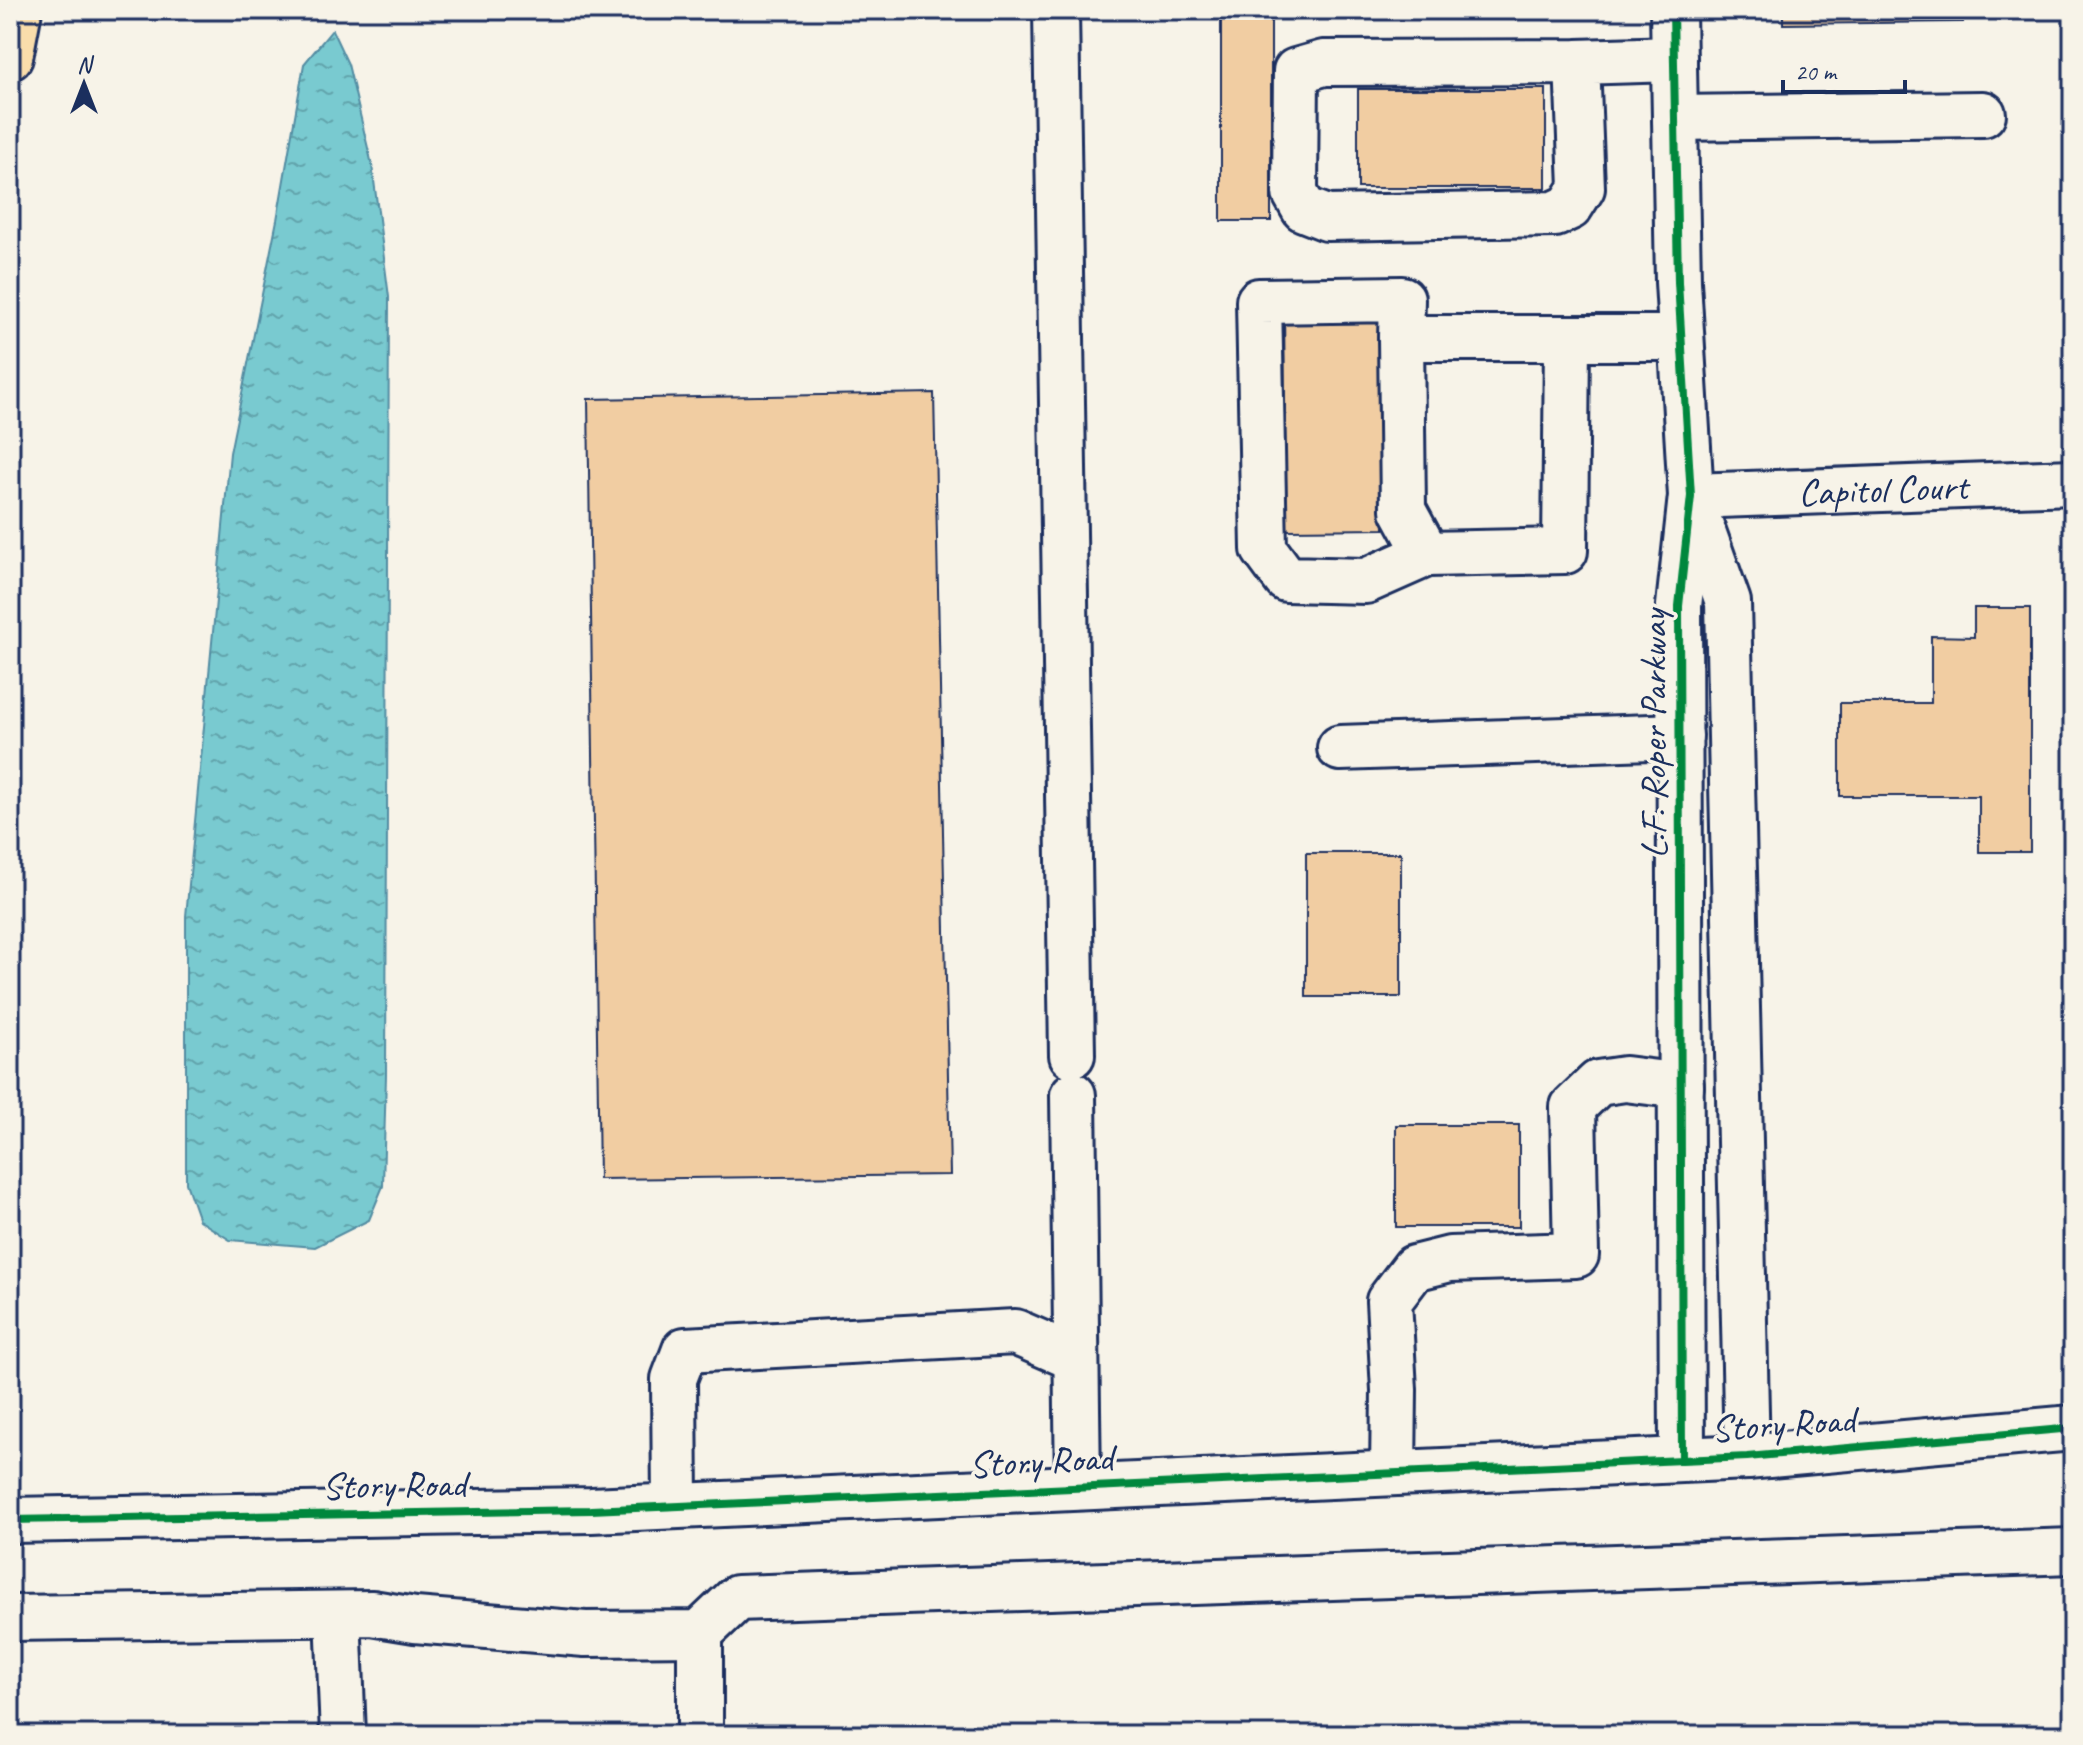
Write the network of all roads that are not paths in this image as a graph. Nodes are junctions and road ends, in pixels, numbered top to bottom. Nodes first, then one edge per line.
1 (19, 10) edge
2 (1056, 10) edge
3 (1673, 10) edge
4 (10, 57) edge
5 (1674, 59) junction
6 (1577, 62) junction
7 (1983, 114) dead end
8 (1675, 118) junction
9 (1401, 338) junction
10 (1681, 338) junction
11 (1567, 340) junction
12 (2073, 482) edge
13 (1691, 496) junction
14 (1427, 554) junction
15 (1680, 736) junction
16 (1340, 748) dead end
17 (1681, 1086) junction
18 (1075, 1358) junction
19 (2073, 1428) edge
20 (1747, 1457) junction
21 (1682, 1459) junction
22 (1393, 1472) junction
23 (1078, 1487) junction
24 (675, 1506) junction
25 (10, 1520) edge
26 (2073, 1551) edge
27 (338, 1614) junction
28 (10, 1618) edge
29 (700, 1633) junction
30 (343, 1735) edge
31 (700, 1735) edge

1 - 4 highway
2 - 18 street
3 - 5 street, L.F. Roper Parkway
5 - 6 street
5 - 8 street, L.F. Roper Parkway
6 - 6 street
7 - 8 street
8 - 10 street, L.F. Roper Parkway
9 - 11 street
9 - 14 street
9 - 14 street
10 - 11 street
10 - 13 street, L.F. Roper Parkway
11 - 14 street
12 - 13 street, Capitol Court
13 - 15 street, L.F. Roper Parkway
13 - 20 street, L.F. Roper Parkway
15 - 16 street
15 - 17 street, L.F. Roper Parkway
17 - 21 street, L.F. Roper Parkway
17 - 22 street
18 - 23 street
18 - 24 street
19 - 20 street, Story Road
20 - 21 street, Story Road
21 - 22 street, Story Road
22 - 23 street, Story Road
23 - 24 street, Story Road
24 - 25 street, Story Road
26 - 29 street
27 - 28 street
27 - 29 street
27 - 30 street
29 - 31 street

